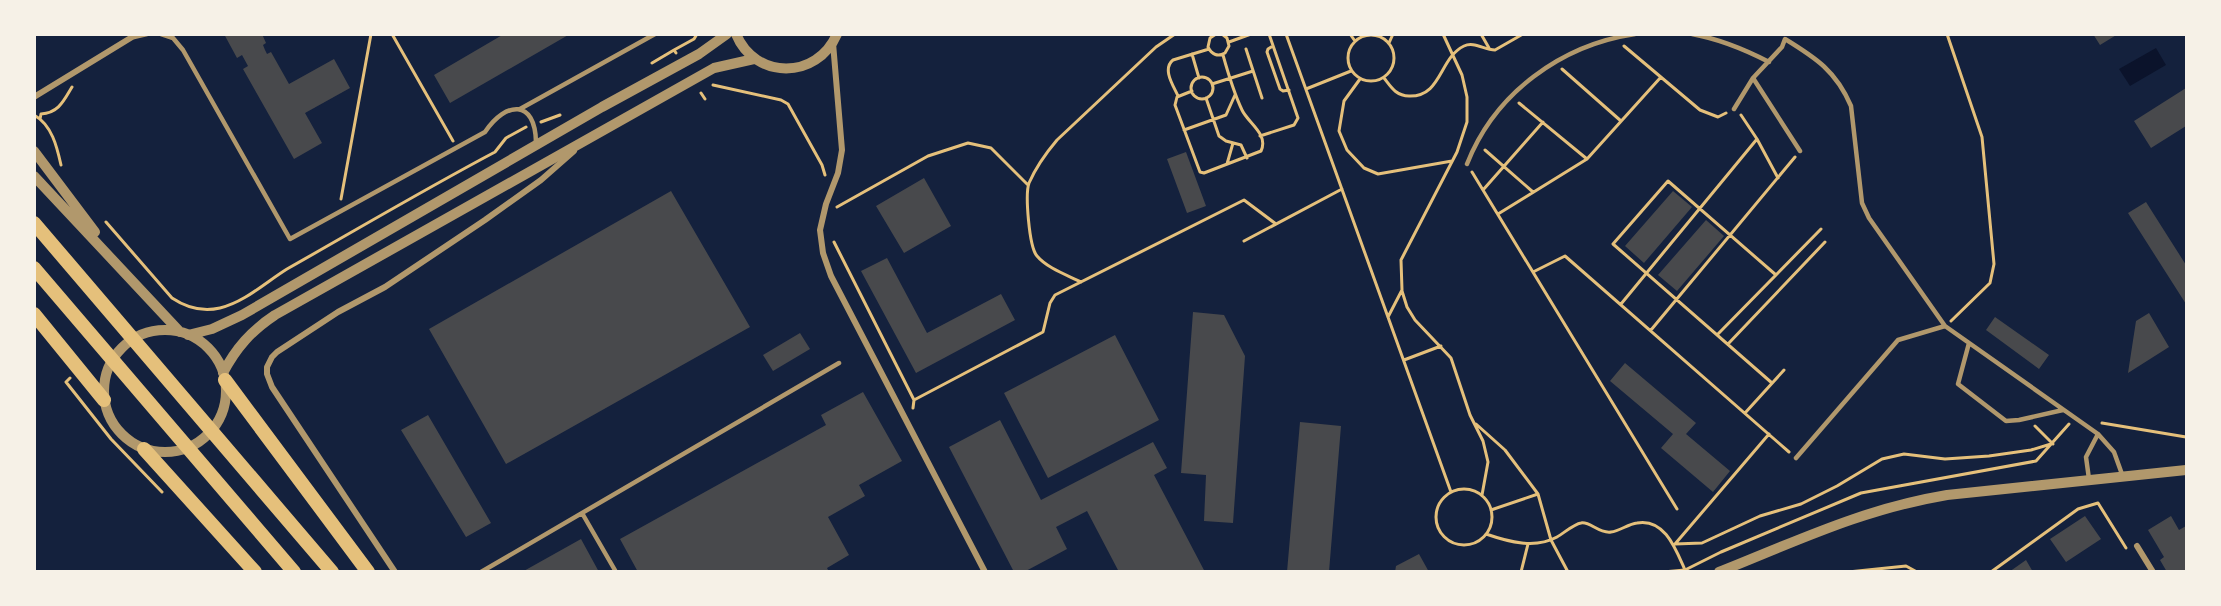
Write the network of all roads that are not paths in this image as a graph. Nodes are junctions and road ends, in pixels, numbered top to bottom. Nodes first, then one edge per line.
1 (147, 34) edge
2 (161, 34) edge
3 (655, 34) edge
4 (727, 34) edge
5 (736, 34) edge
6 (1635, 34) edge
7 (1692, 34) edge
8 (136, 36) edge
9 (835, 39) edge
10 (754, 59) junction
11 (1768, 62) junction
12 (1753, 78) junction
13 (34, 97) edge
14 (1734, 108) road end
15 (520, 109) junction
16 (584, 142) junction
17 (536, 145) junction
18 (34, 151) edge
19 (1800, 151) road end
20 (1467, 164) road end
21 (34, 176) edge
22 (34, 223) edge
23 (34, 268) edge
24 (130, 278) junction
25 (34, 314) edge
26 (1945, 326) junction
27 (184, 334) junction
28 (1969, 343) junction
29 (839, 363) dead end
30 (224, 376) junction
31 (104, 400) junction
32 (2063, 410) junction
33 (2098, 434) junction
34 (144, 449) junction
35 (1796, 458) road end
36 (2187, 470) edge
37 (2123, 477) junction
38 (2089, 480) junction
39 (582, 513) junction
40 (2137, 546) road end
41 (1722, 571) edge
42 (255, 572) edge
43 (294, 572) edge
44 (332, 572) edge
45 (368, 572) edge
46 (395, 572) edge
47 (481, 572) edge
48 (616, 572) edge
49 (985, 572) edge
50 (2153, 572) edge

1 - 8 lane
2 - 15 lane
3 - 15 lane
4 - 17 street
5 - 10 street
6 - 20 lane
7 - 11 lane
8 - 13 street
9 - 10 street
9 - 49 street
10 - 16 street
11 - 12 lane
11 - 26 lane
12 - 14 lane
12 - 19 lane
15 - 17 lane
16 - 30 street
16 - 46 street
17 - 27 street
18 - 24 street
21 - 24 street
22 - 44 main road
23 - 43 main road
24 - 27 street
25 - 31 main road
26 - 28 lane
26 - 35 lane
27 - 30 street
27 - 31 street
28 - 32 lane
28 - 32 lane
29 - 39 lane
30 - 34 street
30 - 45 main road
31 - 34 street
32 - 33 lane
33 - 37 lane
33 - 38 lane
34 - 42 main road
36 - 37 street
37 - 38 street
38 - 41 street
39 - 47 lane
39 - 48 lane
40 - 50 street

